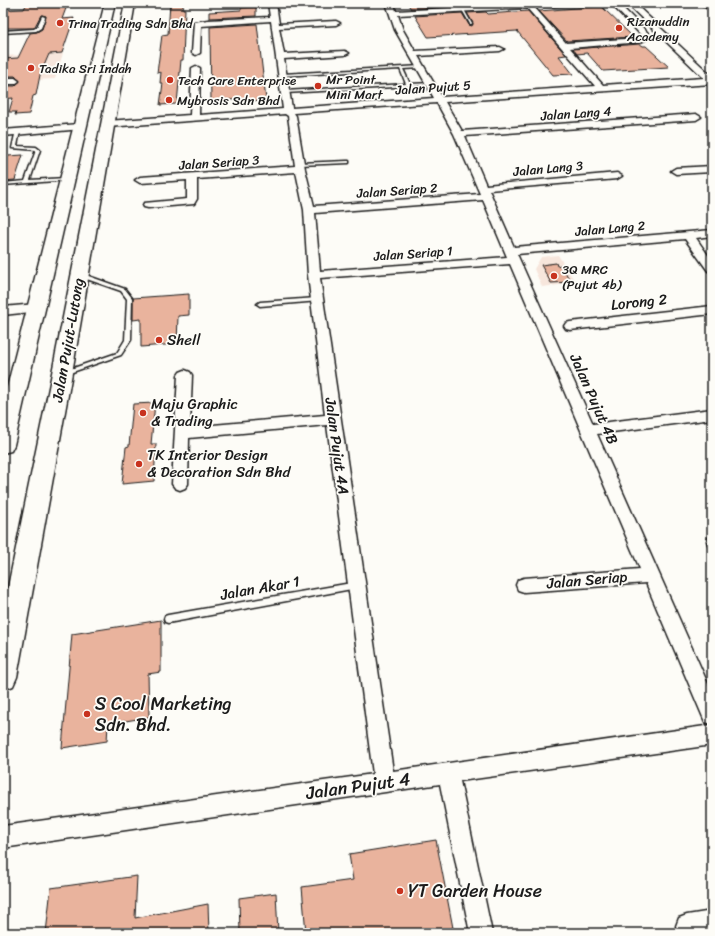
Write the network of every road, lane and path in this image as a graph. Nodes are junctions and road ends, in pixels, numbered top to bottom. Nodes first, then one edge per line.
1 (110, 3) edge
2 (130, 3) edge
3 (272, 3) edge
4 (390, 3) edge
5 (574, 3) edge
6 (612, 3) edge
7 (630, 3) edge
8 (704, 3) edge
9 (529, 6) junction
10 (462, 9) junction
11 (712, 10) edge
12 (393, 13) junction
13 (43, 17) dead end
14 (658, 19) dead end
15 (275, 22) junction
16 (336, 23) dead end
17 (471, 24) dead end
18 (3, 32) edge
19 (10, 32) junction
20 (28, 34) dead end
21 (564, 46) junction
22 (500, 49) dead end
23 (344, 53) dead end
24 (196, 54) dead end
25 (413, 54) junction
26 (280, 56) junction
27 (421, 67) junction
28 (196, 68) dead end
29 (401, 68) junction
30 (283, 75) junction
31 (711, 78) edge
32 (3, 81) edge
33 (15, 81) dead end
34 (431, 84) junction
35 (408, 85) junction
36 (601, 88) junction
37 (285, 92) junction
38 (440, 100) junction
39 (288, 111) junction
40 (194, 117) junction
41 (696, 118) dead end
42 (107, 124) junction
43 (79, 127) junction
44 (18, 131) junction
45 (3, 132) edge
46 (459, 134) junction
47 (347, 162) dead end
48 (299, 167) junction
49 (712, 169) edge
50 (676, 171) dead end
51 (617, 176) dead end
52 (192, 177) junction
53 (66, 179) junction
54 (140, 180) dead end
55 (27, 182) junction
56 (3, 184) edge
57 (484, 193) junction
58 (148, 205) dead end
59 (309, 210) junction
60 (712, 233) edge
61 (688, 235) junction
62 (512, 256) junction
63 (712, 269) edge
64 (80, 275) junction
65 (314, 275) junction
66 (318, 300) junction
67 (260, 304) dead end
68 (36, 308) junction
69 (712, 310) edge
70 (3, 311) edge
71 (570, 326) dead end
72 (62, 373) junction
73 (185, 375) dead end
74 (712, 414) edge
75 (333, 419) junction
76 (588, 430) junction
77 (183, 433) junction
78 (3, 445) edge
79 (180, 484) dead end
80 (712, 539) edge
81 (712, 545) edge
82 (651, 575) junction
83 (357, 586) junction
84 (524, 586) dead end
85 (168, 619) dead end
86 (3, 676) edge
87 (712, 715) edge
88 (712, 735) edge
89 (448, 773) junction
90 (384, 782) junction
91 (3, 837) edge
92 (712, 922) edge
93 (687, 926) dead end
94 (481, 933) edge

1 - 43 highway
2 - 42 highway, Jalan Pujut-Lutong
3 - 15 street, Jalan Pujut 4A
4 - 12 street, Jalan Pujut 4B
5 - 9 street
6 - 21 street
7 - 31 street
8 - 11 street
9 - 10 street
9 - 21 street
10 - 12 street
10 - 17 lane
12 - 25 street, Jalan Pujut 4B
13 - 19 lane
14 - 31 street
15 - 16 street
15 - 24 street
15 - 26 street, Jalan Pujut 4A
18 - 19 lane
19 - 20 lane
21 - 36 street
22 - 25 street
23 - 26 street
25 - 27 street, Jalan Pujut 4B
26 - 30 street, Jalan Pujut 4A
27 - 29 lane
27 - 34 street, Jalan Pujut 4B
28 - 40 street
29 - 30 lane
29 - 35 lane
30 - 37 street, Jalan Pujut 4A
31 - 36 street, Jalan Pujut 5
32 - 33 street
34 - 35 lane
34 - 38 street, Jalan Pujut 4B
35 - 37 lane
36 - 38 street, Jalan Pujut 5
37 - 39 street, Jalan Pujut 4A
38 - 39 street, Jalan Pujut 5
38 - 46 street, Jalan Pujut 4B
39 - 40 street, Jalan Pujut 5
39 - 48 street, Jalan Pujut 4A
40 - 42 street, Jalan Pujut 5
41 - 46 street, Jalan Lang 4
42 - 64 highway, Jalan Pujut-Lutong
43 - 44 street
43 - 53 highway
44 - 45 street
44 - 55 lane
46 - 57 street, Jalan Pujut 4B
47 - 48 lane
48 - 52 street, Jalan Seriap 3
48 - 59 street, Jalan Pujut 4A
49 - 50 street
51 - 57 street, Jalan Lang 3
52 - 54 street, Jalan Seriap 3
52 - 58 street
53 - 55 lane
53 - 68 highway
55 - 56 lane
57 - 59 street, Jalan Seriap 2
57 - 62 street, Jalan Pujut 4B
59 - 65 street, Jalan Pujut 4A
60 - 61 street, Jalan Lang 2
61 - 62 street, Jalan Lang 2
61 - 63 street
62 - 65 street, Jalan Seriap 1
62 - 76 street, Jalan Pujut 4B
64 - 72 highway, Jalan Pujut-Lutong
64 - 72 lane
65 - 66 street, Jalan Pujut 4A
66 - 67 lane
66 - 75 street, Jalan Pujut 4A
68 - 70 street
68 - 78 highway
69 - 71 street, Lorong 2
72 - 86 highway, Jalan Pujut-Lutong
73 - 77 street
74 - 76 street
75 - 77 street
75 - 83 street, Jalan Pujut 4A
76 - 82 street, Jalan Pujut 4B
77 - 79 street
80 - 81 lane
82 - 84 street, Jalan Seriap
82 - 87 street, Jalan Pujut 4B
83 - 85 lane, Jalan Akar 1
83 - 90 street, Jalan Pujut 4A
88 - 89 street, Jalan Pujut 4
89 - 90 street, Jalan Pujut 4
89 - 94 street
90 - 91 street, Jalan Pujut 4
92 - 93 street

